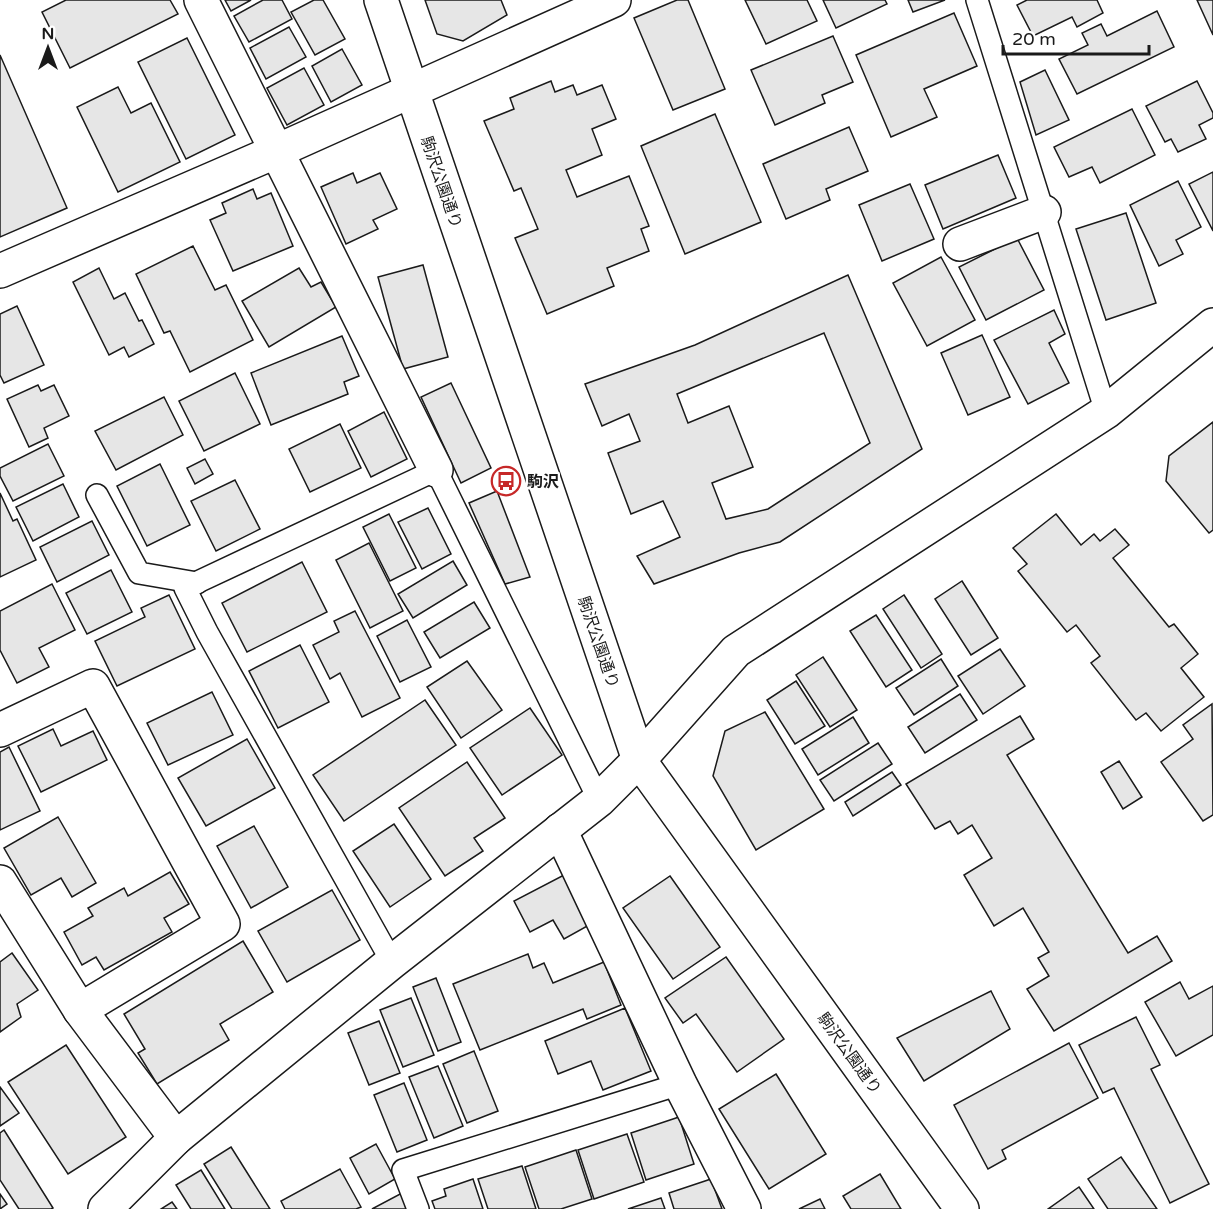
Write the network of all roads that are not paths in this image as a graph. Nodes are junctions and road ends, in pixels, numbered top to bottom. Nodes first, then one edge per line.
1 (201, 0) edge
2 (381, 0) edge
3 (614, 0) edge
4 (977, 0) edge
5 (411, 90) junction
6 (277, 152) junction
7 (1044, 212) junction
8 (960, 244) dead end
9 (0, 271) edge
10 (1213, 325) edge
11 (1106, 412) junction
12 (436, 470) junction
13 (98, 495) dead end
14 (197, 583) junction
15 (0, 730) edge
16 (639, 759) junction
17 (599, 800) junction
18 (560, 830) junction
19 (0, 882) edge
20 (392, 962) junction
21 (80, 1010) junction
22 (680, 1084) junction
23 (176, 1138) junction
24 (113, 1206) edge
25 (418, 1209) edge
26 (744, 1209) edge
27 (962, 1209) edge

1 - 6 street
2 - 5 street, 駒沢公園通り
3 - 5 street
4 - 7 lane
5 - 6 street
5 - 16 street, 駒沢公園通り
6 - 9 street
6 - 12 street
7 - 8 street
7 - 11 lane
10 - 11 street
11 - 16 street
12 - 14 lane
12 - 17 lane
13 - 14 lane
14 - 20 lane
15 - 21 street
16 - 17 street
16 - 27 street, 駒沢公園通り
17 - 18 street
18 - 20 street
18 - 22 street
19 - 21 street
20 - 23 street
21 - 23 street
22 - 25 lane
22 - 26 street
23 - 24 street

